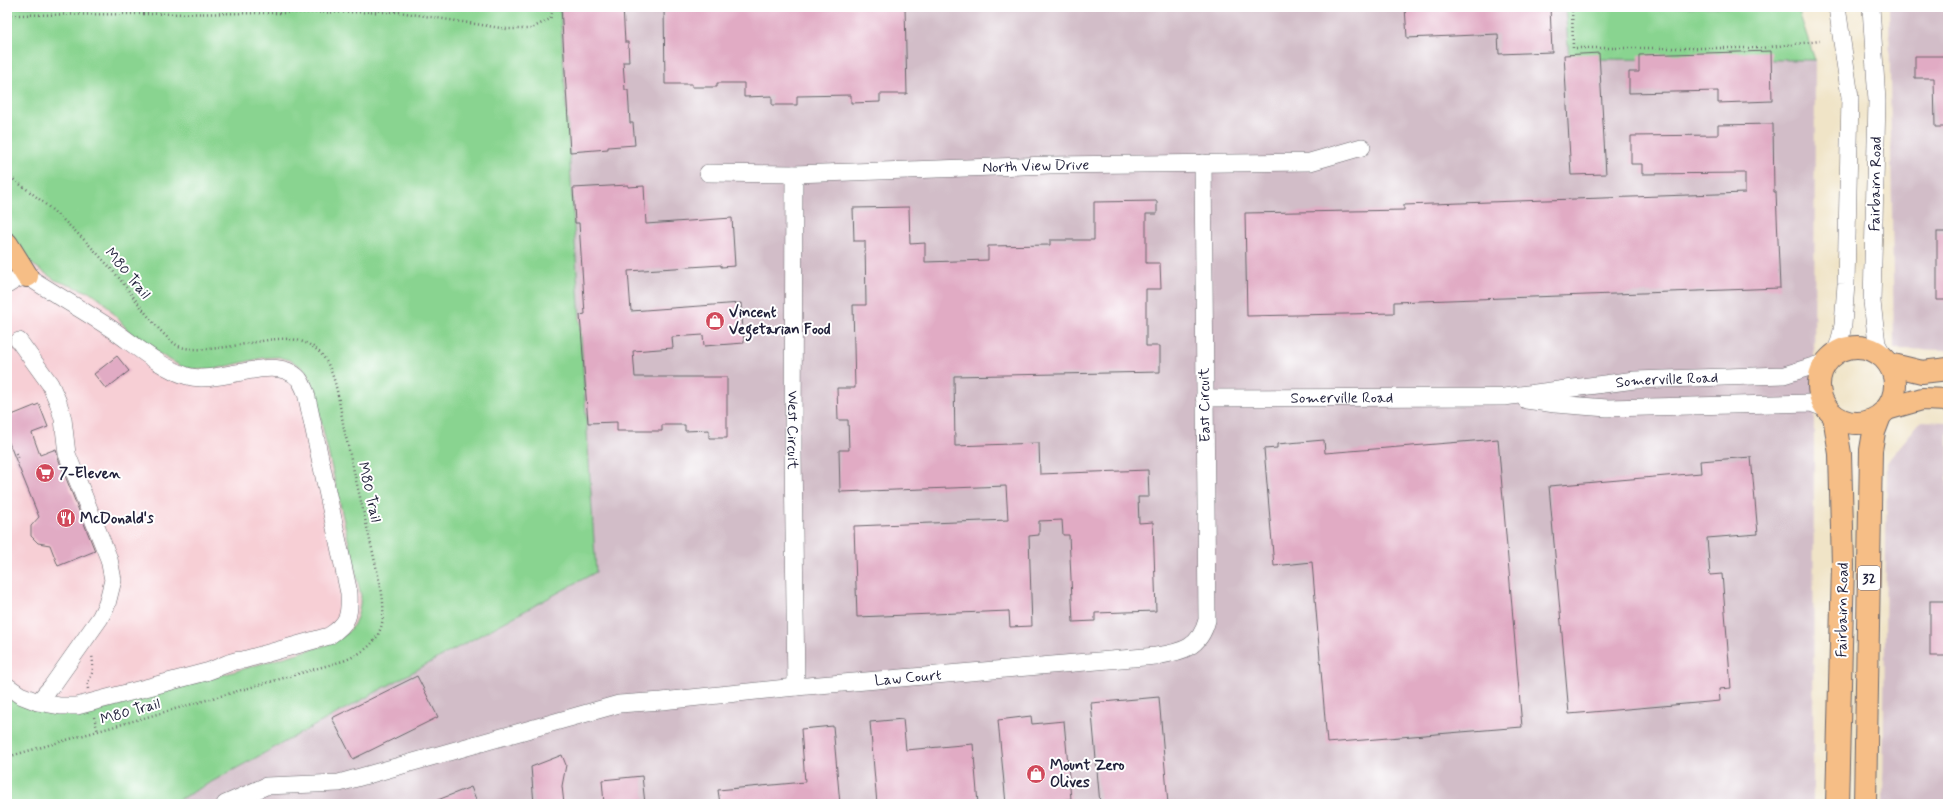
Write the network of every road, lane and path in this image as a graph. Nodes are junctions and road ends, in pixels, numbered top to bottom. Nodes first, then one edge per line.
1 (554, 7) edge
2 (1572, 7) edge
3 (1837, 7) edge
4 (1871, 7) edge
5 (7, 15) edge
6 (1820, 41) dead end
7 (1362, 147) dead end
8 (1203, 163) junction
9 (708, 173) dead end
10 (794, 174) junction
11 (7, 175) edge
12 (7, 244) edge
13 (27, 276) junction
14 (7, 285) edge
15 (19, 341) dead end
16 (1831, 358) junction
17 (1887, 361) junction
18 (1948, 369) edge
19 (1504, 397) junction
20 (1204, 398) junction
21 (1948, 400) edge
22 (1831, 412) junction
23 (1884, 413) junction
24 (16, 453) dead end
25 (19, 460) dead end
26 (1196, 643) joint
27 (92, 652) dead end
28 (7, 686) edge
29 (796, 687) junction
30 (38, 702) junction
31 (91, 703) junction
32 (98, 732) junction
33 (7, 757) edge
34 (224, 804) edge
35 (1837, 804) edge
36 (1865, 804) edge

1 - 5 path
2 - 6 path
3 - 16 street, Fairbairn Road
4 - 17 street, Fairbairn Road
7 - 8 street, North View Drive
8 - 10 street, North View Drive
8 - 20 street, East Circuit
9 - 10 street, North View Drive
10 - 29 street, West Circuit
11 - 32 path, M80 Trail
12 - 13 main road
13 - 14 street
13 - 31 street
15 - 30 street
16 - 17 main road
16 - 19 street, Somerville Road
16 - 22 main road, 32
17 - 18 main road
17 - 23 main road, 32
19 - 20 street, Somerville Road
19 - 22 street, Somerville Road
20 - 26 street, East Circuit
21 - 23 main road
22 - 23 main road
22 - 35 main road, Fairbairn Road / 32
23 - 36 main road, Fairbairn Road / 32
24 - 25 path
26 - 29 street, Law Court
27 - 31 path
28 - 30 street
29 - 34 street, Law Court
30 - 31 street
31 - 32 path
32 - 33 path, M80 Trail

